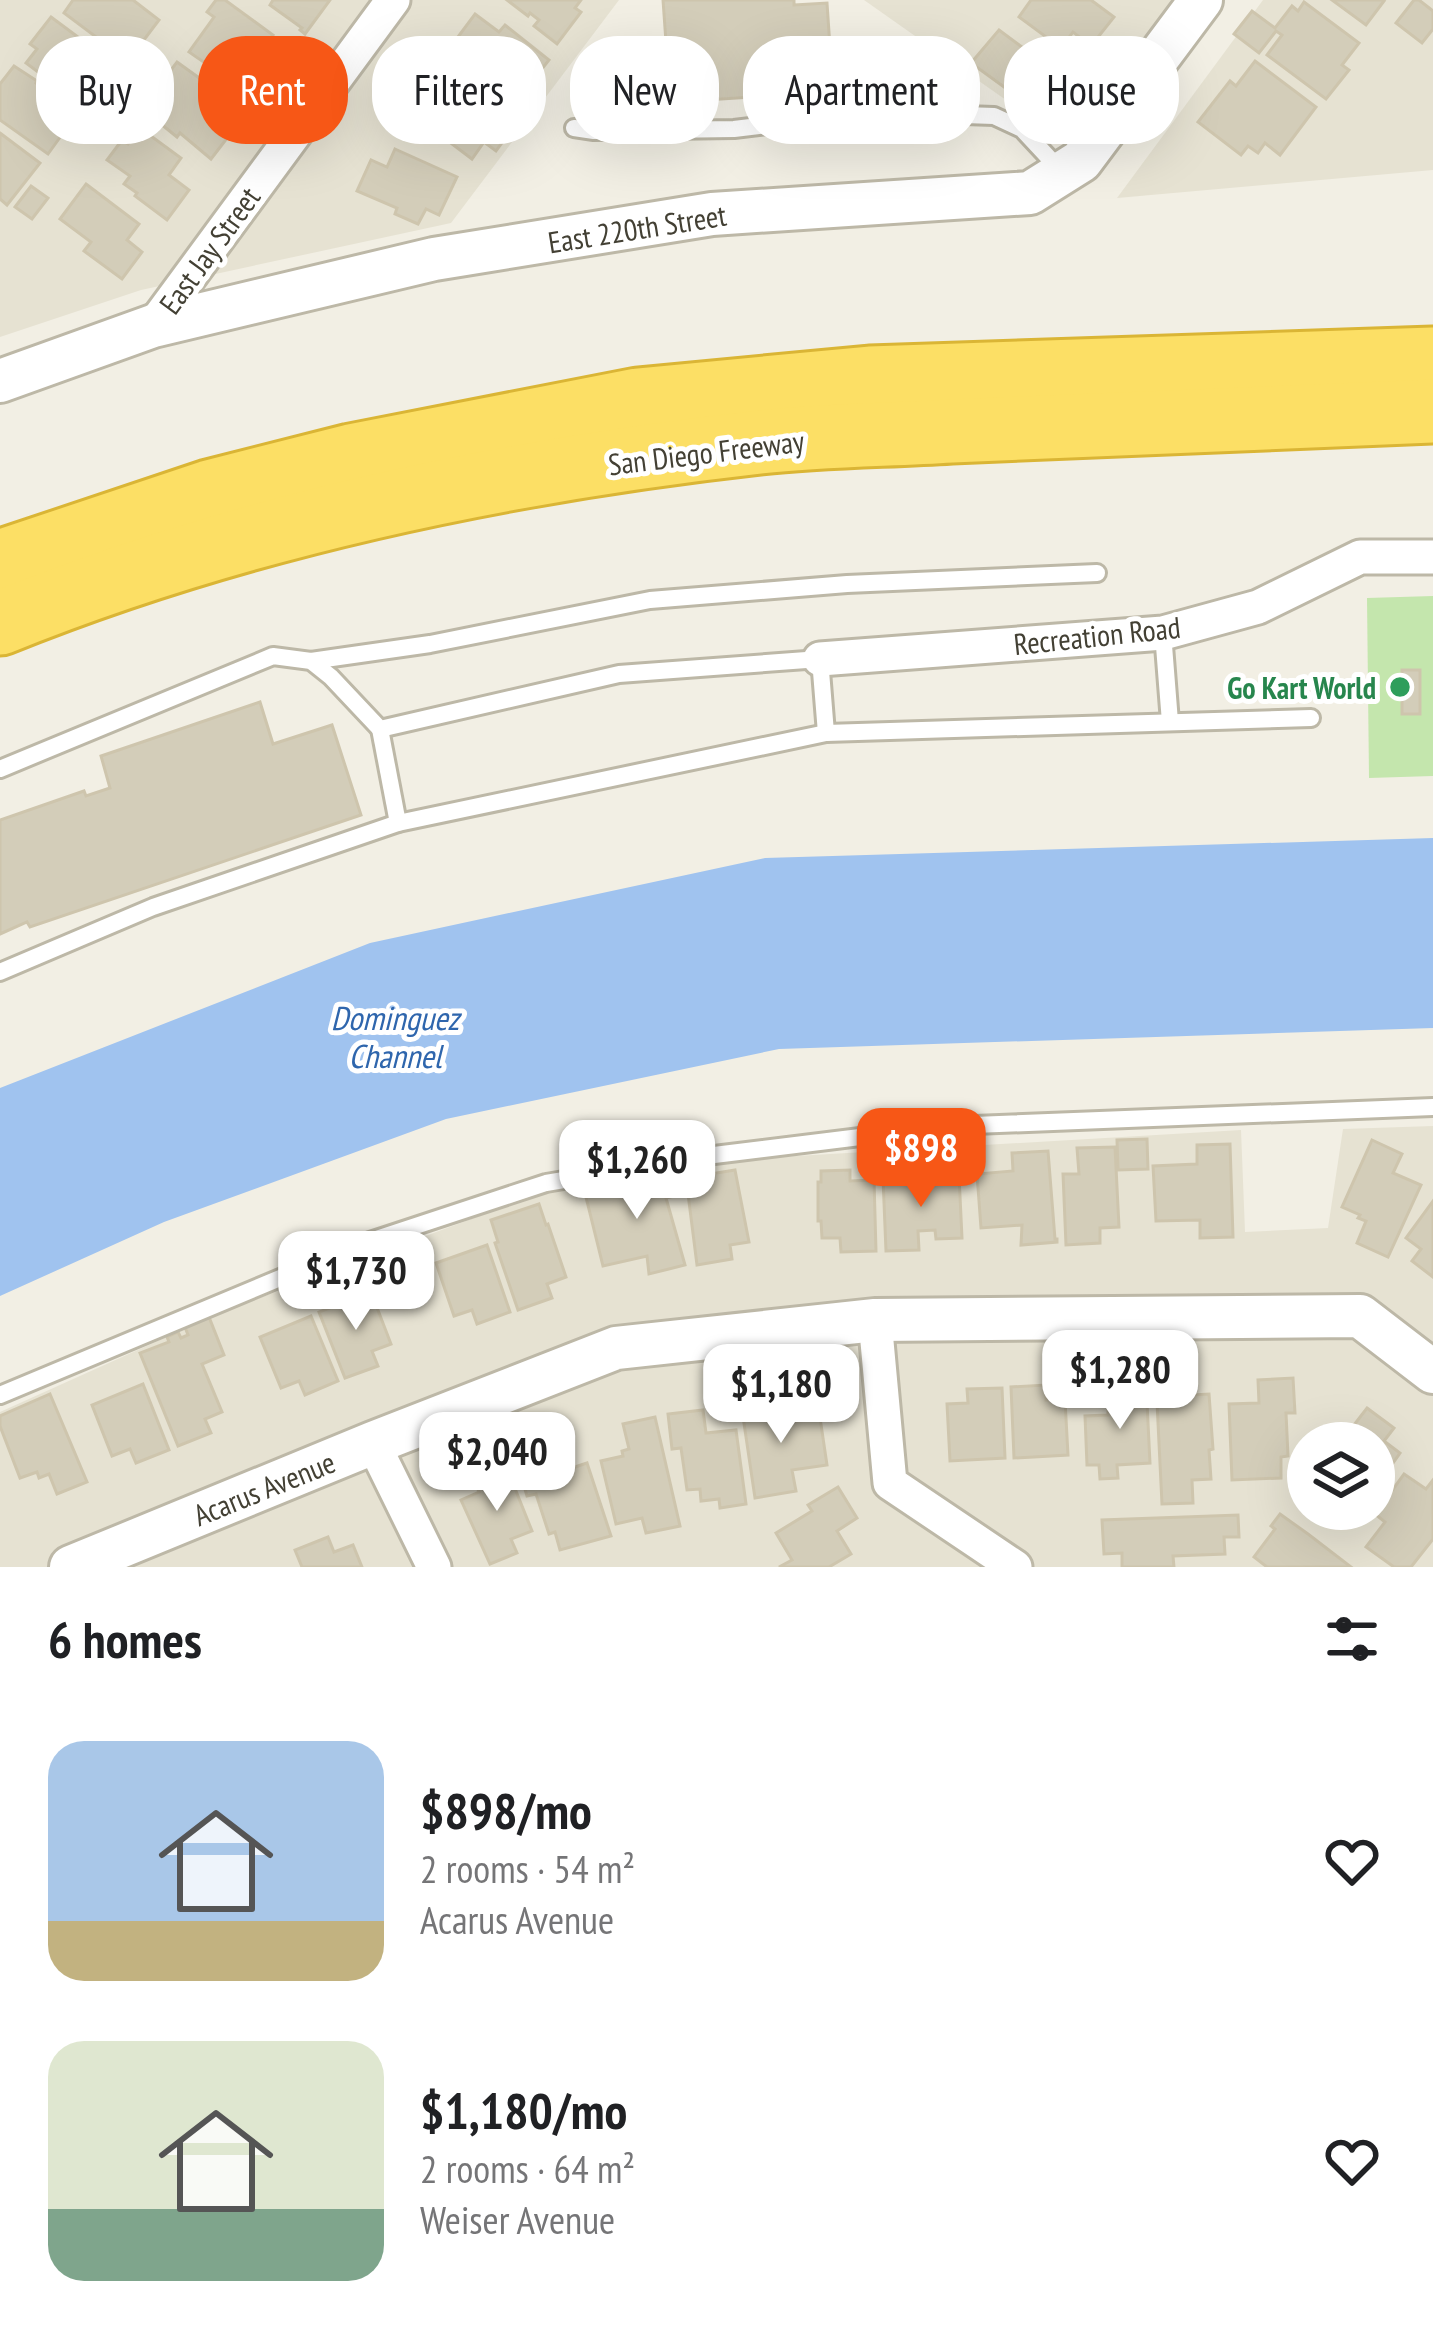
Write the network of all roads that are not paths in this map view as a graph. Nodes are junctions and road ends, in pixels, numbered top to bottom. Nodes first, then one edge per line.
1 (393, 0) edge
2 (1201, 0) edge
3 (719, 129) edge
4 (1063, 172) junction
5 (1433, 323) edge
6 (153, 326) junction
7 (1433, 359) edge
8 (1433, 377) edge
9 (0, 381) edge
10 (1433, 411) edge
11 (0, 526) edge
12 (1433, 557) edge
13 (0, 562) edge
14 (1097, 573) dead end
15 (0, 588) edge
16 (0, 623) edge
17 (1163, 633) junction
18 (820, 659) junction
19 (311, 662) junction
20 (1311, 718) dead end
21 (1170, 722) junction
22 (380, 729) junction
23 (826, 733) junction
24 (0, 769) edge
25 (398, 823) junction
26 (0, 972) edge
27 (1433, 1107) edge
28 (875, 1320) junction
29 (1433, 1372) edge
30 (0, 1395) edge
31 (373, 1443) junction
32 (71, 1567) edge
33 (434, 1567) edge
34 (1015, 1567) edge

1 - 6 street, East Jay Street
2 - 4 street, East 220th Street
3 - 4 lane
4 - 6 street, East 220th Street
5 - 11 highway
6 - 9 street, East 220th Street
7 - 13 highway
8 - 15 highway
10 - 16 highway, San Diego Freeway
12 - 17 street, Recreation Road
14 - 19 lane
17 - 18 street, Recreation Road
17 - 21 lane
18 - 22 lane
18 - 23 lane
19 - 22 lane
19 - 24 lane
20 - 21 lane
21 - 23 lane
22 - 25 lane
23 - 25 lane
25 - 26 lane
27 - 30 lane
28 - 29 street, Acarus Avenue
28 - 31 street, Acarus Avenue
28 - 34 street
31 - 32 street, Acarus Avenue
31 - 33 street

